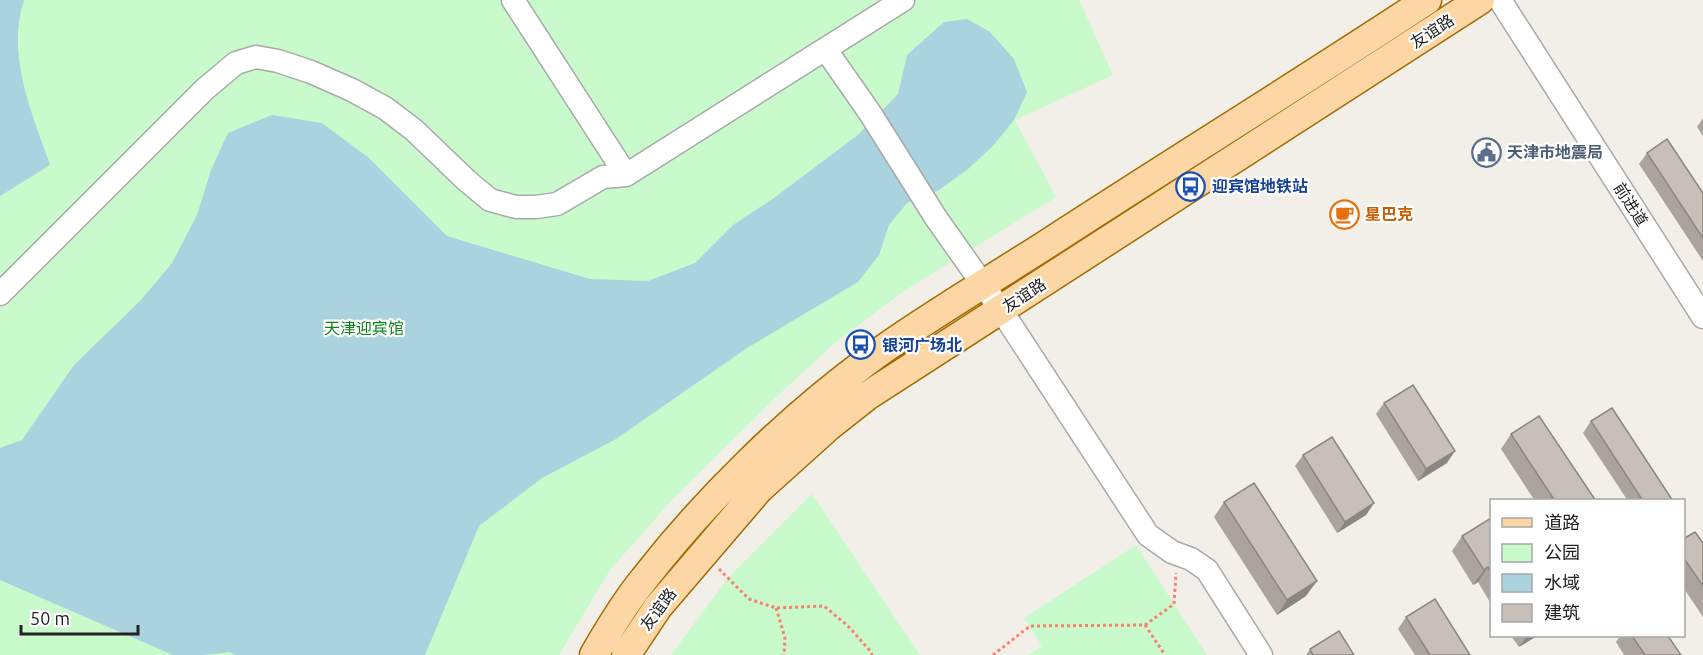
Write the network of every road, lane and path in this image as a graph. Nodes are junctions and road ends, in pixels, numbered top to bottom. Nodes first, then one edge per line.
1 (513, 0) edge
2 (903, 0) edge
3 (1427, 0) edge
4 (1480, 0) edge
5 (1500, 0) edge
6 (1514, 0) edge
7 (826, 50) junction
8 (626, 176) junction
9 (984, 284) junction
10 (0, 294) edge
11 (1703, 295) edge
12 (1001, 310) junction
13 (1703, 317) edge
14 (703, 553) junction
15 (1176, 573) dead end
16 (776, 608) junction
17 (1145, 625) junction
18 (594, 655) edge
19 (626, 655) edge
20 (784, 655) edge
21 (872, 655) edge
22 (993, 655) edge
23 (1165, 655) edge
24 (1261, 655) edge

1 - 8 street
2 - 7 street
3 - 9 main road, 友谊路
4 - 12 main road, 友谊路
5 - 13 street, 前进道
6 - 11 street, 前进道
7 - 8 street
7 - 9 street
8 - 10 street
9 - 12 street
9 - 18 main road, 友谊路
12 - 14 main road, 友谊路
12 - 24 street
14 - 16 path
14 - 19 main road, 友谊路
15 - 17 path
16 - 20 path
16 - 21 path
17 - 22 path
17 - 23 path

